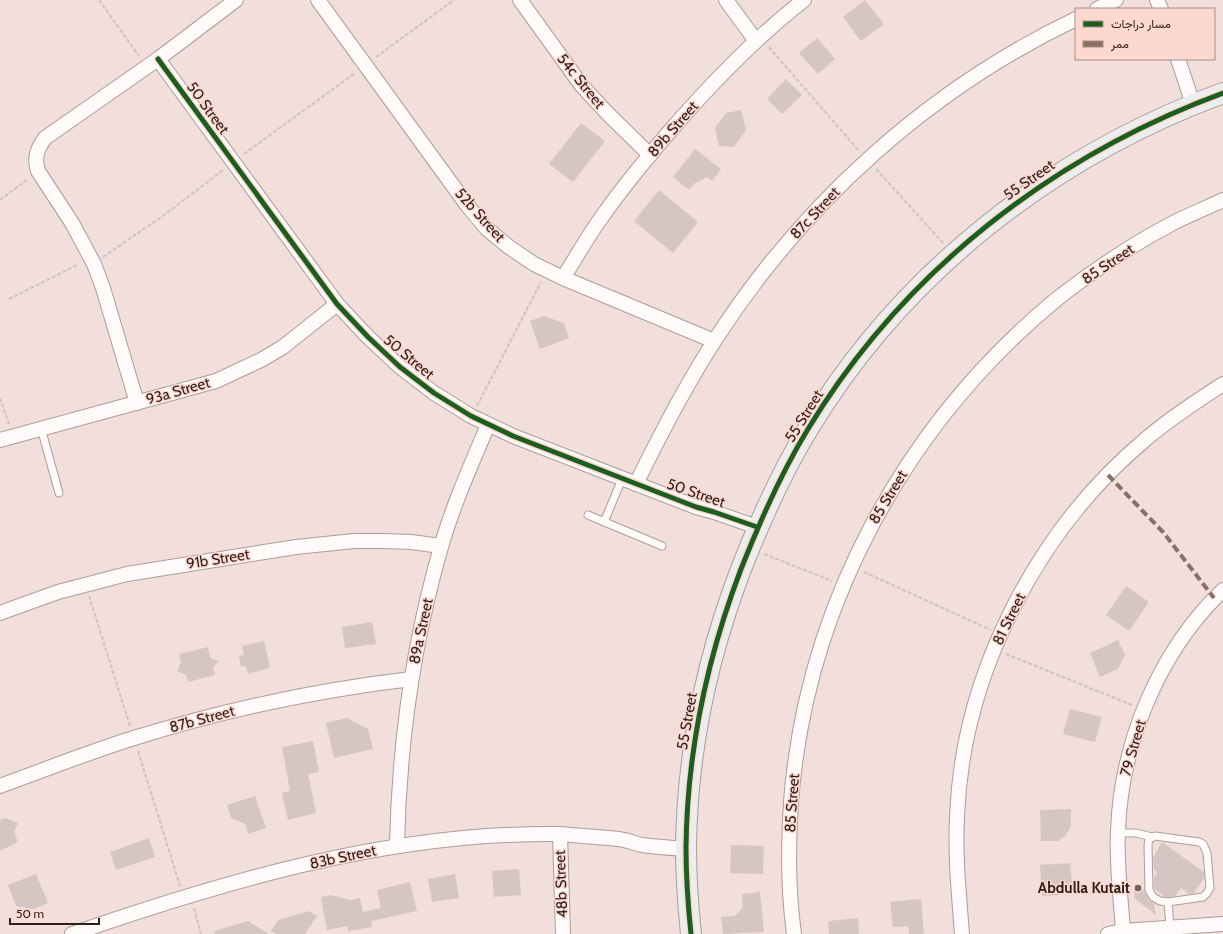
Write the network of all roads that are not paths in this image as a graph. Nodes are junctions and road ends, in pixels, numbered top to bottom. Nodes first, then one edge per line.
1 (236, 0) edge
2 (318, 0) edge
3 (520, 0) edge
4 (726, 0) edge
5 (804, 0) edge
6 (1116, 0) edge
7 (1099, 8) edge
8 (1075, 20) edge
9 (758, 39) junction
10 (158, 59) junction
11 (1178, 60) edge
12 (1184, 60) edge
13 (1223, 93) edge
14 (1197, 102) junction
15 (650, 155) junction
16 (1223, 200) edge
17 (563, 278) junction
18 (337, 304) junction
19 (714, 341) junction
20 (1223, 384) edge
21 (137, 403) junction
22 (488, 425) junction
23 (40, 428) junction
24 (6, 438) edge
25 (622, 479) junction
26 (636, 484) junction
27 (59, 493) dead end
28 (588, 515) dead end
29 (604, 522) junction
30 (753, 537) junction
31 (441, 546) junction
32 (662, 546) dead end
33 (1223, 590) edge
34 (0, 613) edge
35 (411, 679) junction
36 (0, 786) edge
37 (1117, 833) junction
38 (560, 834) junction
39 (1152, 837) junction
40 (686, 844) junction
41 (397, 846) junction
42 (1168, 902) junction
43 (1223, 924) edge
44 (1170, 927) junction
45 (1123, 931) junction
46 (72, 934) edge
47 (563, 934) edge
48 (691, 934) edge
49 (794, 934) edge
50 (962, 934) edge
51 (1108, 934) edge

1 - 10 street
2 - 17 street, 52b Street
3 - 15 street, 54c Street
4 - 9 street
5 - 9 street, 89b Street
6 - 7 street
8 - 19 street, 87c Street
9 - 15 street, 89b Street
10 - 18 street, 50 Street
10 - 21 street
11 - 14 street
12 - 14 street
13 - 14 street, 55 Street
14 - 30 street, 55 Street
15 - 17 street, 89b Street
16 - 49 street, 85 Street
17 - 19 street, 52b Street
18 - 21 street, 93a Street
18 - 22 street, 50 Street
19 - 26 street, 87c Street
20 - 50 street, 81 Street
21 - 23 street, 93a Street
22 - 25 street, 50 Street
22 - 31 street, 89a Street
23 - 24 street, 93a Street
23 - 27 lane
25 - 26 street, 50 Street
25 - 29 lane
26 - 30 street, 50 Street
28 - 29 lane
29 - 32 lane
30 - 40 street, 55 Street
31 - 34 street, 91b Street
31 - 35 street, 89a Street
33 - 37 street, 79 Street
35 - 36 street, 87b Street
35 - 41 street, 89a Street
37 - 39 lane
37 - 45 street, 79 Street
38 - 40 street, 83b Street
38 - 41 street, 83b Street
38 - 47 street, 48b Street
39 - 42 lane
39 - 42 lane
40 - 48 street, 55 Street
41 - 46 street, 83b Street
42 - 44 lane
43 - 44 street
44 - 45 street
45 - 51 street

